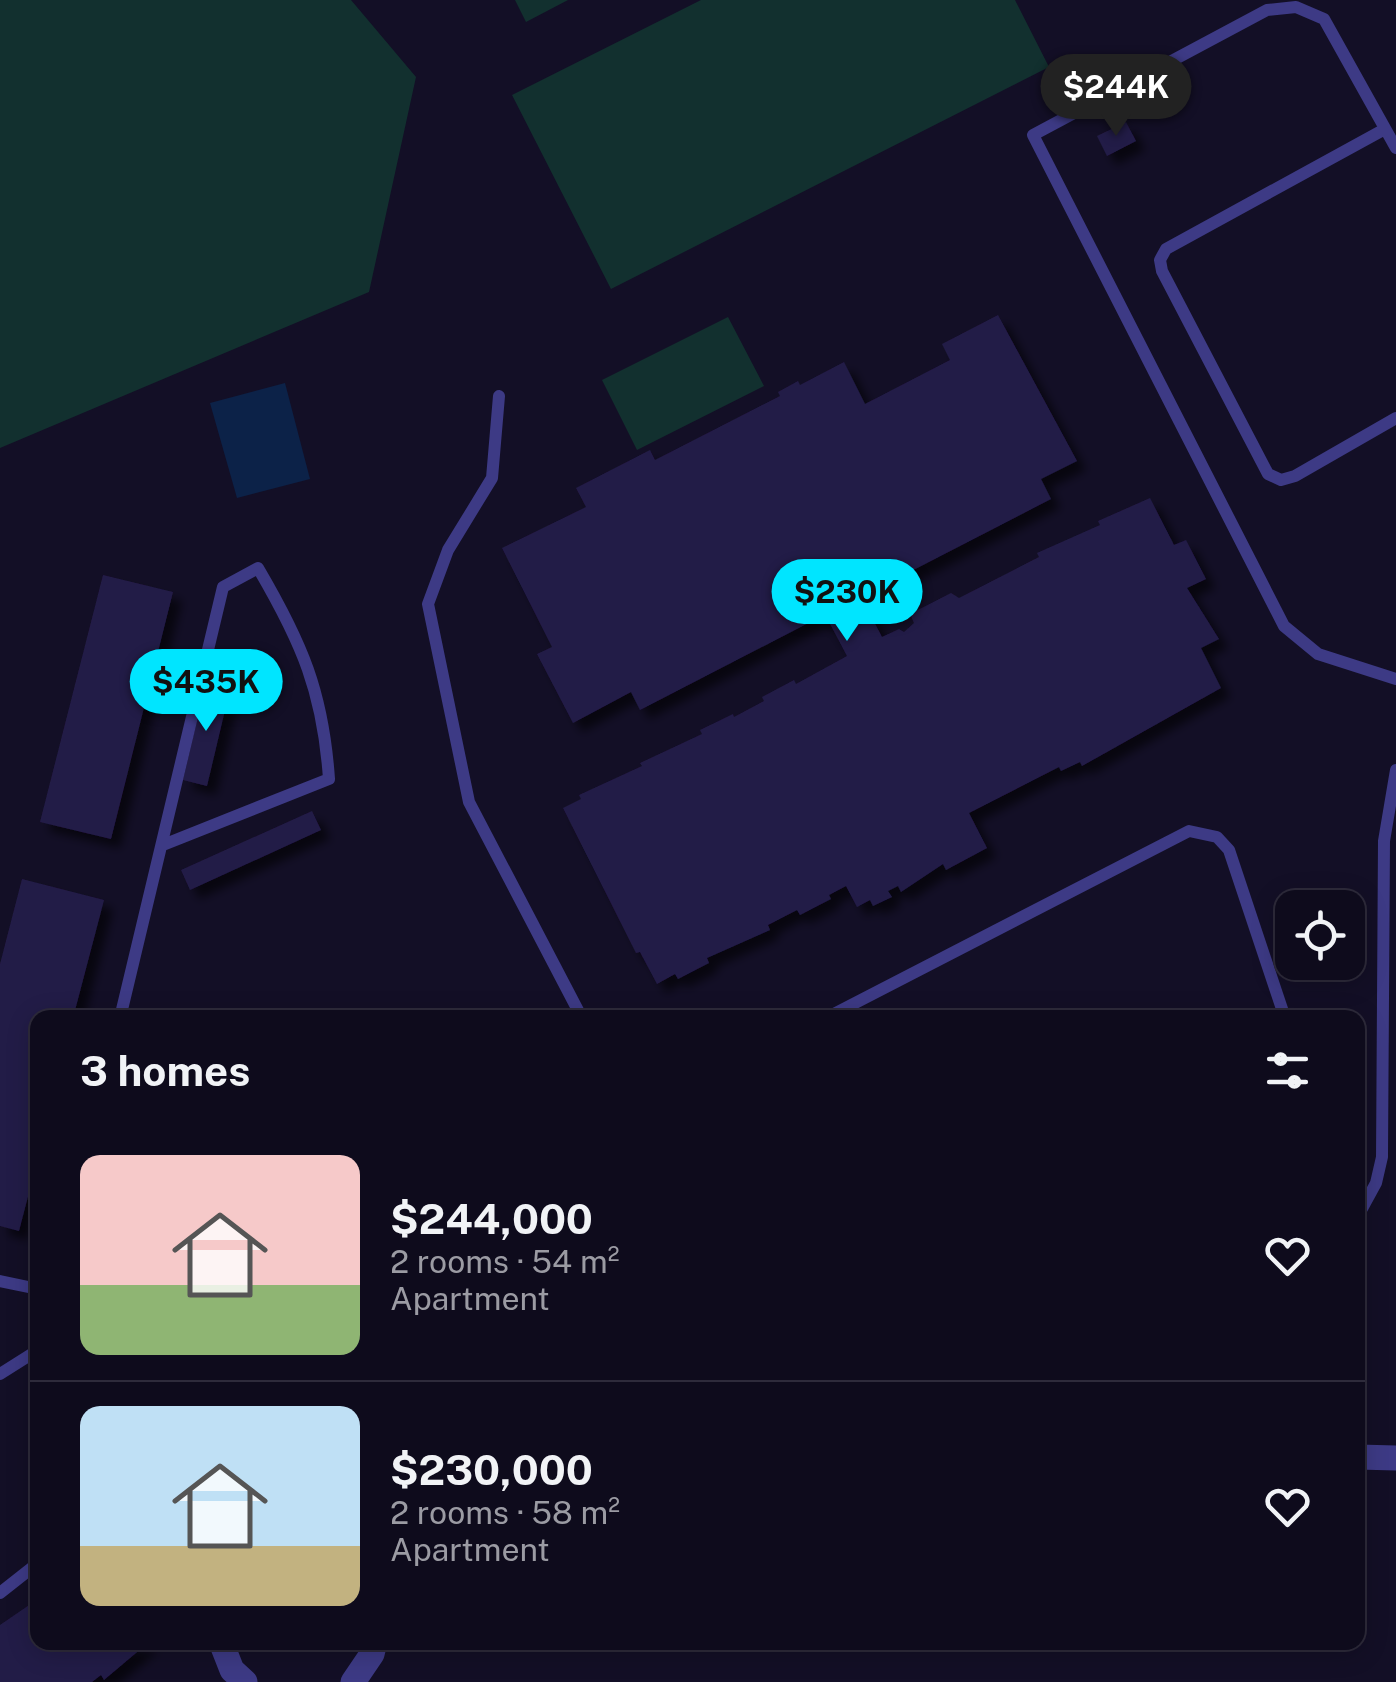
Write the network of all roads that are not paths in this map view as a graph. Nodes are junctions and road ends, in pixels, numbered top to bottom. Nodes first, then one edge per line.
1 (1386, 129) junction
2 (1396, 148) edge
3 (499, 396) dead end
4 (1396, 418) edge
5 (1396, 679) edge
6 (1396, 770) edge
7 (163, 845) junction
8 (122, 1010) edge
9 (578, 1010) edge
10 (842, 1010) edge
11 (1282, 1010) edge
12 (1365, 1204) edge
13 (0, 1281) edge
14 (30, 1287) edge
15 (30, 1355) edge
16 (0, 1374) edge
17 (1365, 1456) edge
18 (1396, 1458) edge
19 (30, 1570) edge
20 (0, 1594) edge
21 (223, 1650) edge
22 (373, 1650) edge
23 (230, 1678) edge
24 (352, 1682) edge

1 - 2 lane
1 - 4 lane
1 - 5 lane
3 - 9 lane
6 - 12 lane
7 - 7 lane
7 - 8 lane
10 - 11 lane
13 - 14 lane
15 - 16 lane
17 - 18 street
19 - 20 lane
21 - 23 street
22 - 24 street

